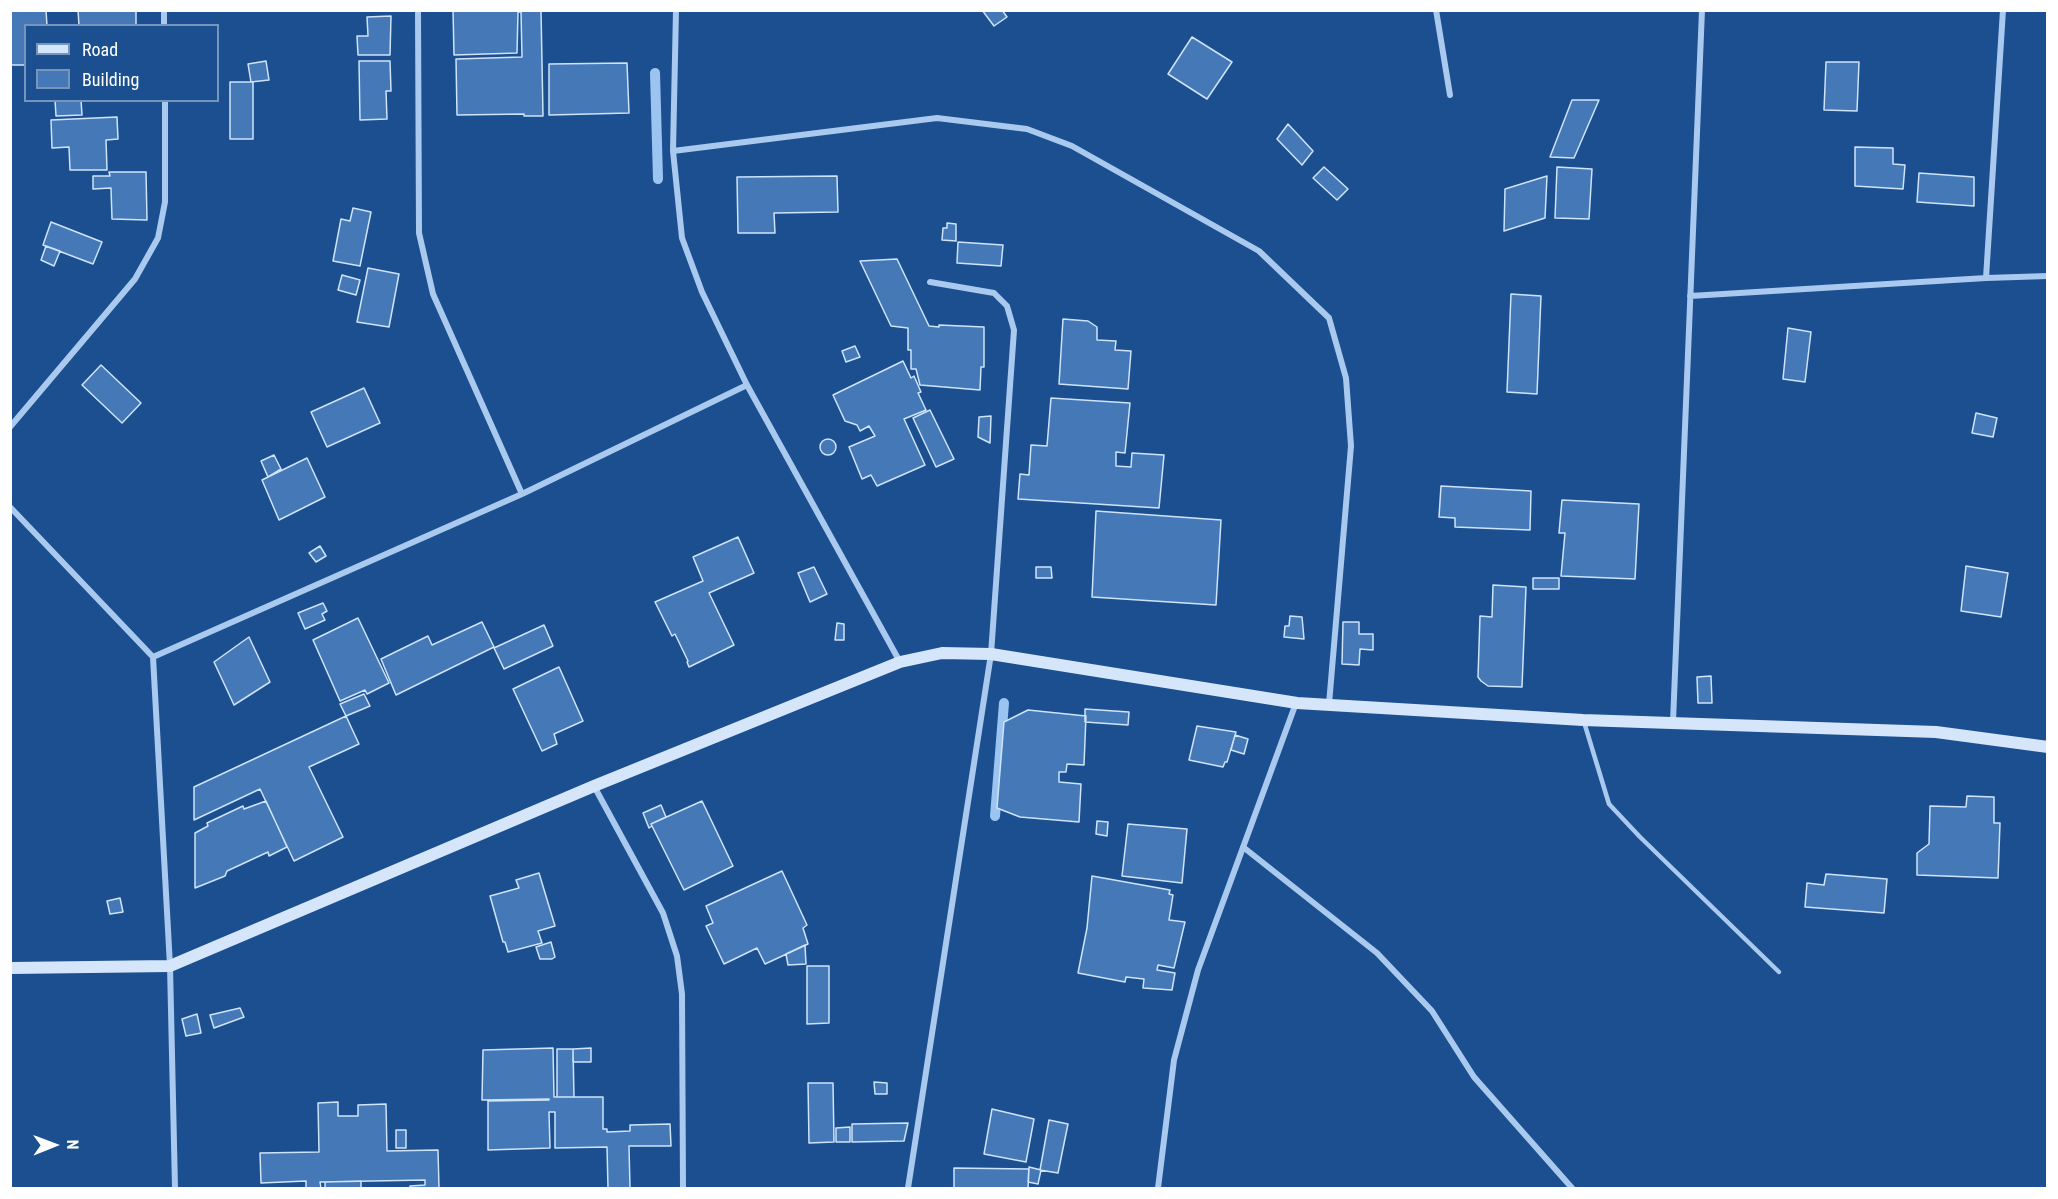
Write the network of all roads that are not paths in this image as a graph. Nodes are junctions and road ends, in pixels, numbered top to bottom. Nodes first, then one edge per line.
1 (418, 10) edge
2 (676, 10) edge
3 (1436, 10) edge
4 (1702, 10) edge
5 (2003, 10) edge
6 (1450, 95) dead end
7 (165, 102) edge
8 (673, 151) junction
9 (2048, 276) edge
10 (1986, 278) junction
11 (930, 282) dead end
12 (1690, 296) junction
13 (747, 385) junction
14 (10, 427) edge
15 (522, 494) junction
16 (10, 507) edge
17 (991, 654) junction
18 (153, 657) junction
19 (900, 662) junction
20 (1297, 703) junction
21 (1329, 704) junction
22 (1583, 720) junction
23 (1673, 722) junction
24 (2048, 747) edge
25 (594, 786) junction
26 (1243, 847) junction
27 (170, 966) junction
28 (10, 968) edge
29 (1779, 972) dead end
30 (175, 1188) edge
31 (683, 1188) edge
32 (908, 1188) edge
33 (1158, 1188) edge
34 (1572, 1188) edge

1 - 15 street
2 - 8 street
3 - 6 street
4 - 12 street
5 - 10 street
7 - 14 street
8 - 13 street
8 - 21 street
9 - 10 street
10 - 12 street
11 - 17 street
12 - 23 street
13 - 15 street
13 - 19 street
15 - 18 street
16 - 18 street
17 - 19 main road
17 - 20 main road
17 - 32 street
18 - 27 street
19 - 25 main road
20 - 21 main road
20 - 26 street
21 - 22 main road
22 - 23 main road
22 - 29 lane
23 - 24 main road
25 - 27 main road
25 - 31 street
26 - 33 street
26 - 34 street
27 - 28 main road
27 - 30 street

